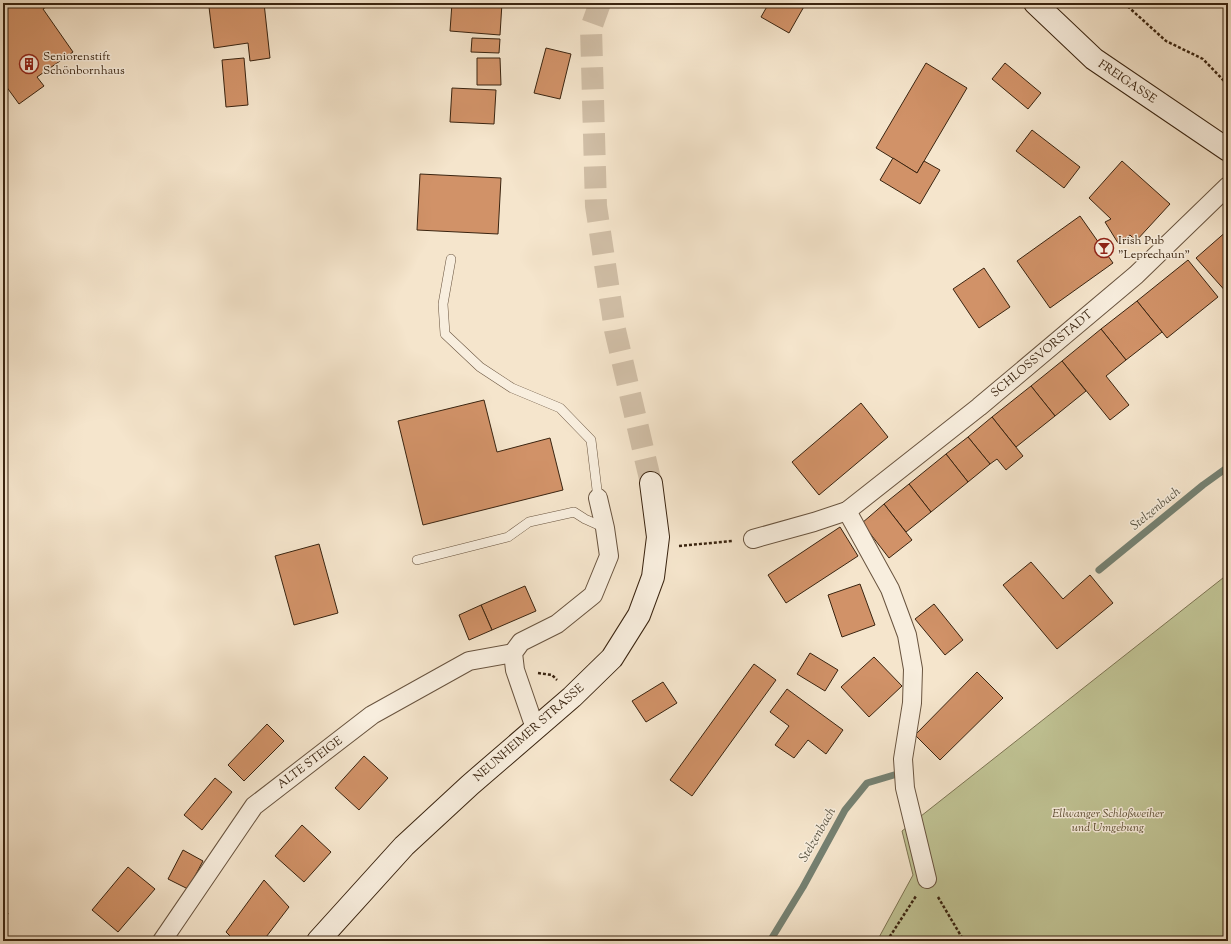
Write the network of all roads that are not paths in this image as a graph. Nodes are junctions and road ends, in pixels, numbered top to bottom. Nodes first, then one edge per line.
1 (1035, 3) edge
2 (1228, 150) edge
3 (1228, 186) edge
4 (451, 259) dead end
5 (651, 483) tunnel mouth
6 (598, 498) joint
7 (847, 510) junction
8 (605, 528) junction
9 (753, 540) road end
10 (417, 560) dead end
11 (514, 661) junction
12 (535, 728) junction
13 (927, 879) road end
14 (162, 941) edge
15 (318, 941) edge

1 - 2 street, FREIGASSE
3 - 7 street, SCHLOSSVORSTADT
4 - 6 lane
5 - 12 street, NEUNHEIMER STRASSE
6 - 8 street
7 - 9 street, SCHLOSSVORSTADT
7 - 13 street
8 - 10 lane
8 - 11 street
11 - 12 street
11 - 14 street, ALTE STEIGE
12 - 15 street, NEUNHEIMER STRASSE

